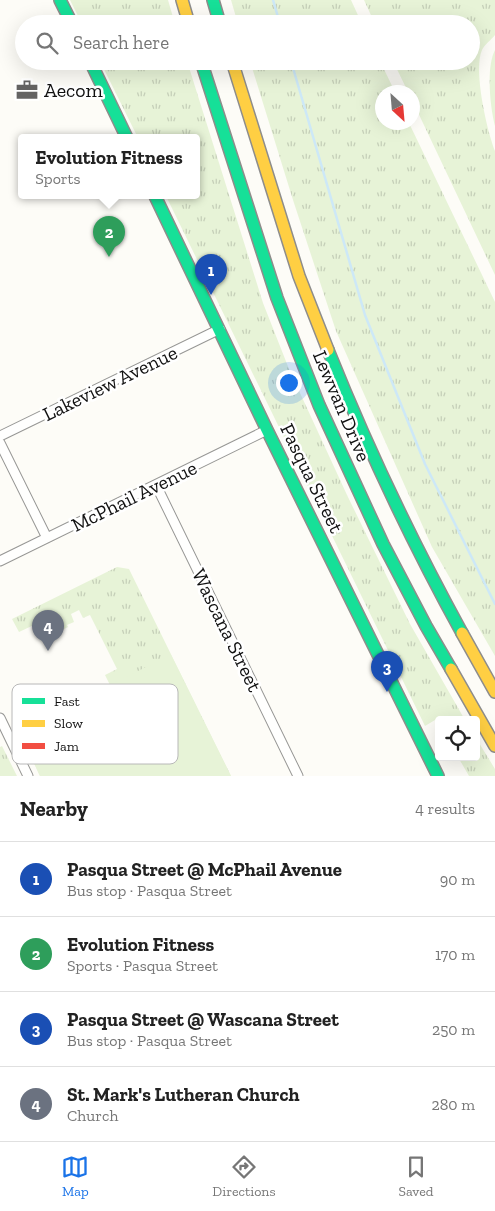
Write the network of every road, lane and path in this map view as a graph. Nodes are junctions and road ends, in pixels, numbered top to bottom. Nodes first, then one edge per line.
1 (60, 0) edge
2 (182, 0) edge
3 (213, 0) edge
4 (68, 15) edge
5 (186, 15) edge
6 (217, 15) edge
7 (94, 70) edge
8 (204, 70) edge
9 (235, 70) edge
10 (125, 134) edge
11 (156, 199) edge
12 (220, 329) junction
13 (267, 430) junction
14 (0, 436) edge
15 (0, 443) edge
16 (156, 485) junction
17 (47, 538) junction
18 (0, 561) edge
19 (495, 692) edge
20 (0, 718) edge
21 (12, 743) edge
22 (495, 746) edge
23 (22, 764) edge
24 (28, 776) edge
25 (298, 776) edge
26 (438, 776) edge

1 - 4 main road
2 - 5 main road
3 - 6 main road
7 - 10 main road
8 - 22 main road, Lewvan Drive
9 - 19 main road, Lewvan Drive
11 - 12 main road, Pasqua Street
12 - 13 main road, Pasqua Street
12 - 14 street, Lakeview Avenue
13 - 16 street, McPhail Avenue
13 - 26 main road, Pasqua Street
15 - 17 street
16 - 17 street, McPhail Avenue
16 - 25 street, Wascana Street
17 - 18 street, McPhail Avenue
20 - 21 street
23 - 24 street

